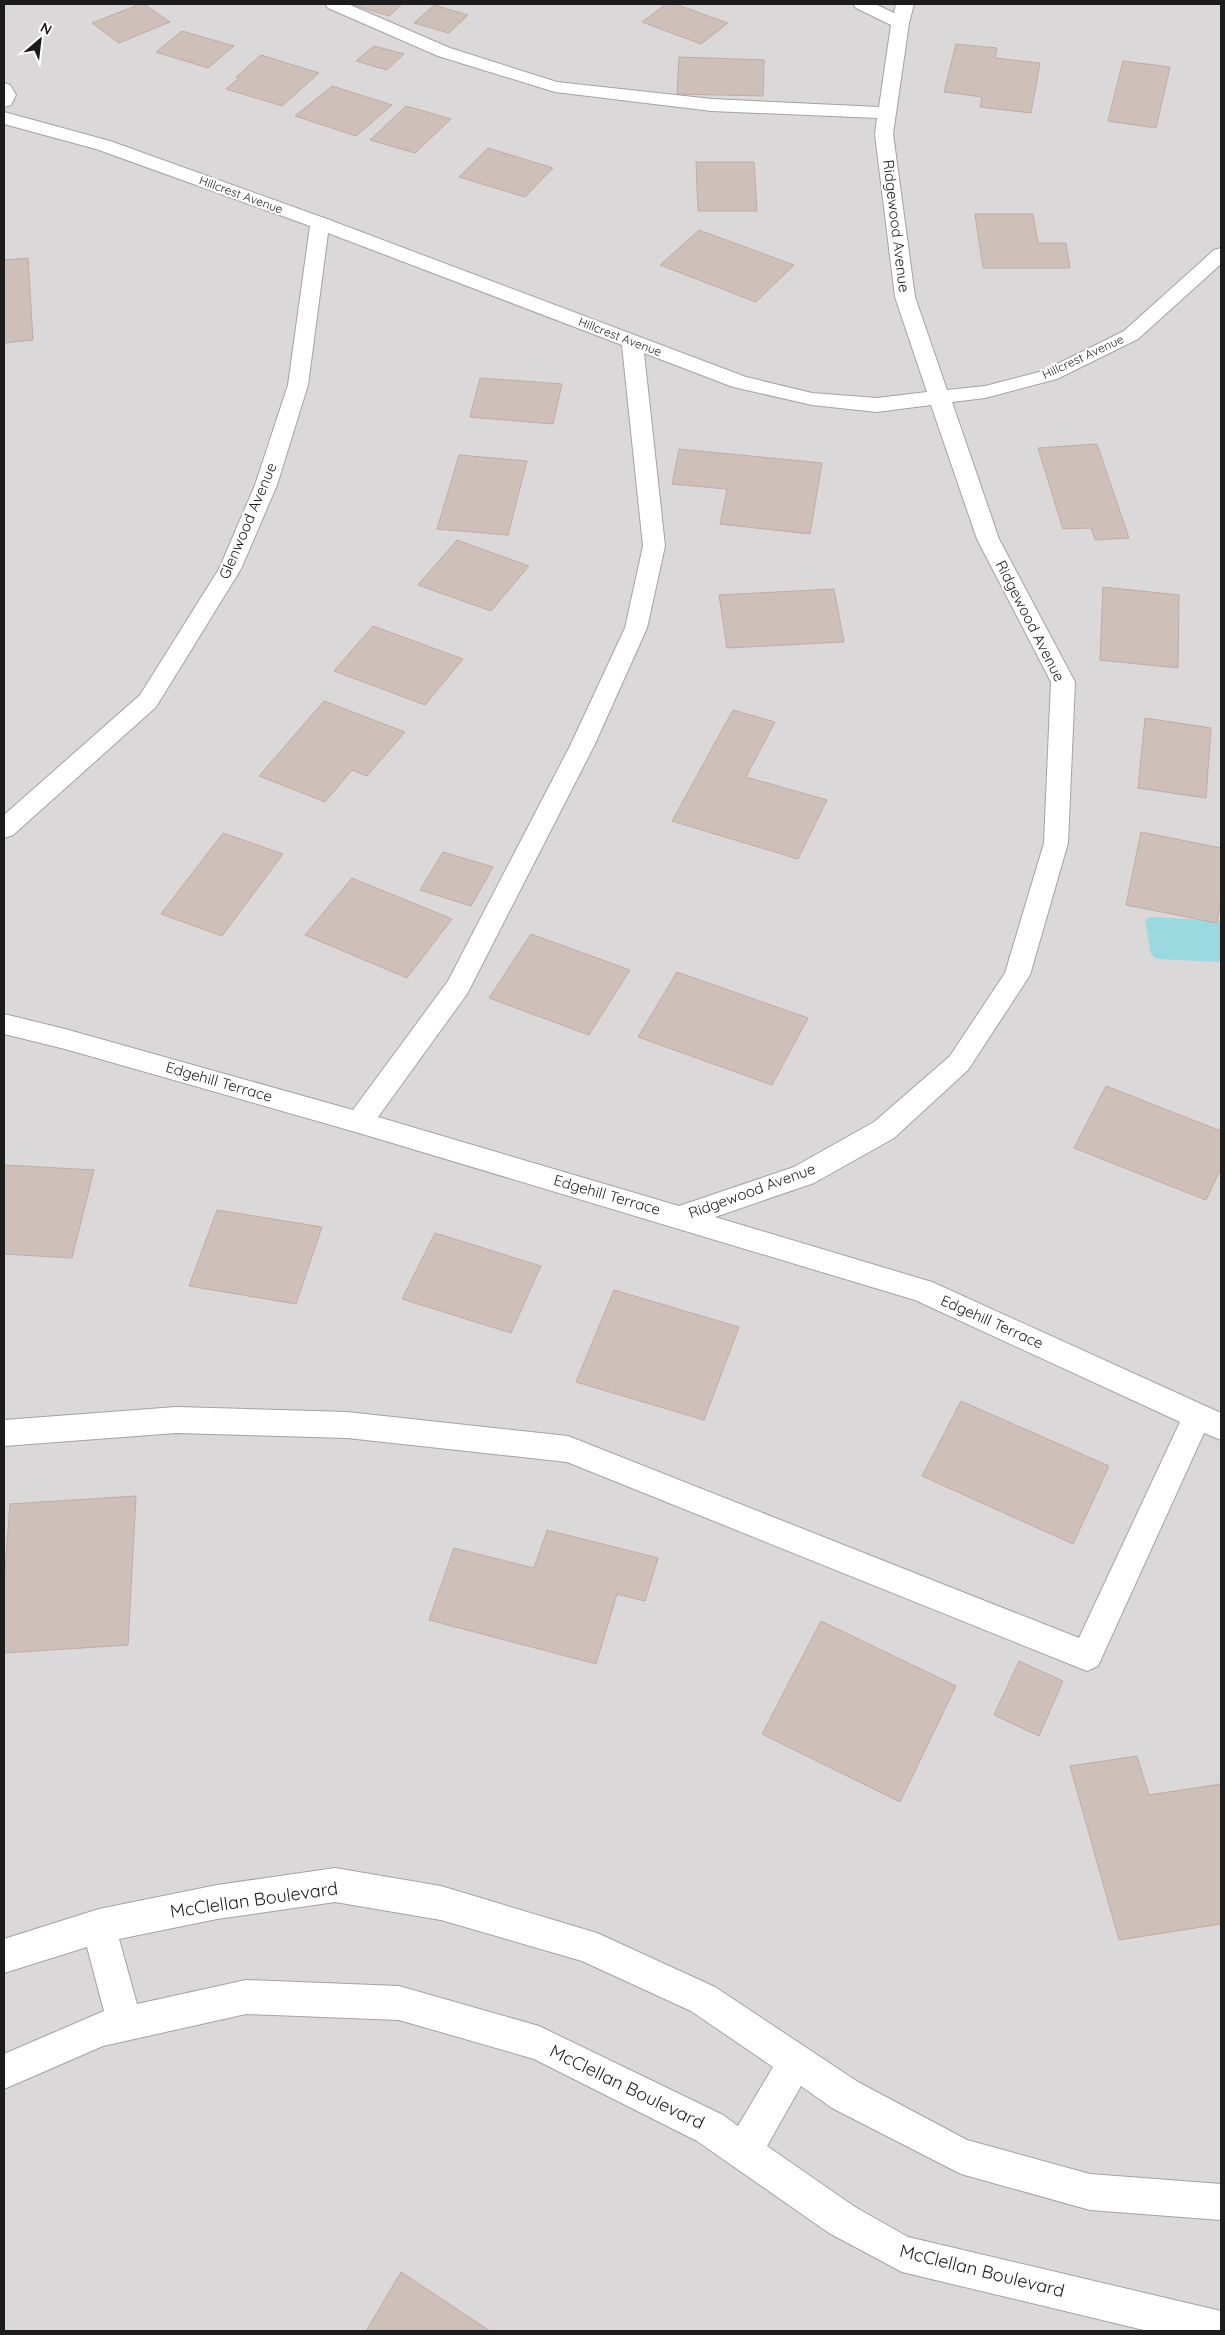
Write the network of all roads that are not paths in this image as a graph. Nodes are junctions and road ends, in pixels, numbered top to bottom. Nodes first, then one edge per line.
1 (334, 4) edge
2 (862, 4) edge
3 (902, 13) edge
4 (4, 89) edge
5 (4, 101) edge
6 (886, 113) junction
7 (4, 118) edge
8 (320, 223) junction
9 (1221, 254) edge
10 (632, 341) junction
11 (940, 398) junction
12 (4, 829) edge
13 (4, 1024) edge
14 (359, 1122) junction
15 (681, 1217) junction
16 (1210, 1421) edge
17 (4, 1433) edge
18 (98, 1926) junction
19 (4, 1956) edge
20 (125, 2024) junction
21 (796, 2062) junction
22 (4, 2072) edge
23 (743, 2152) junction
24 (1221, 2202) edge
25 (1221, 2330) edge

1 - 6 street
2 - 3 street
3 - 6 street, Ridgewood Avenue
4 - 5 street
6 - 11 street, Ridgewood Avenue
7 - 8 street, Hillcrest Avenue
8 - 10 street, Hillcrest Avenue
8 - 12 street, Glenwood Avenue
9 - 11 street, Hillcrest Avenue
10 - 11 street, Hillcrest Avenue
10 - 14 street
11 - 15 street, Ridgewood Avenue
13 - 14 street, Edgehill Terrace
14 - 15 street, Edgehill Terrace
15 - 16 street, Edgehill Terrace
16 - 17 street
18 - 19 street, McClellan Boulevard
18 - 20 street
18 - 21 street, McClellan Boulevard
20 - 22 street, McClellan Boulevard
20 - 23 street, McClellan Boulevard
21 - 23 street
21 - 24 street, McClellan Boulevard
23 - 25 street, McClellan Boulevard

